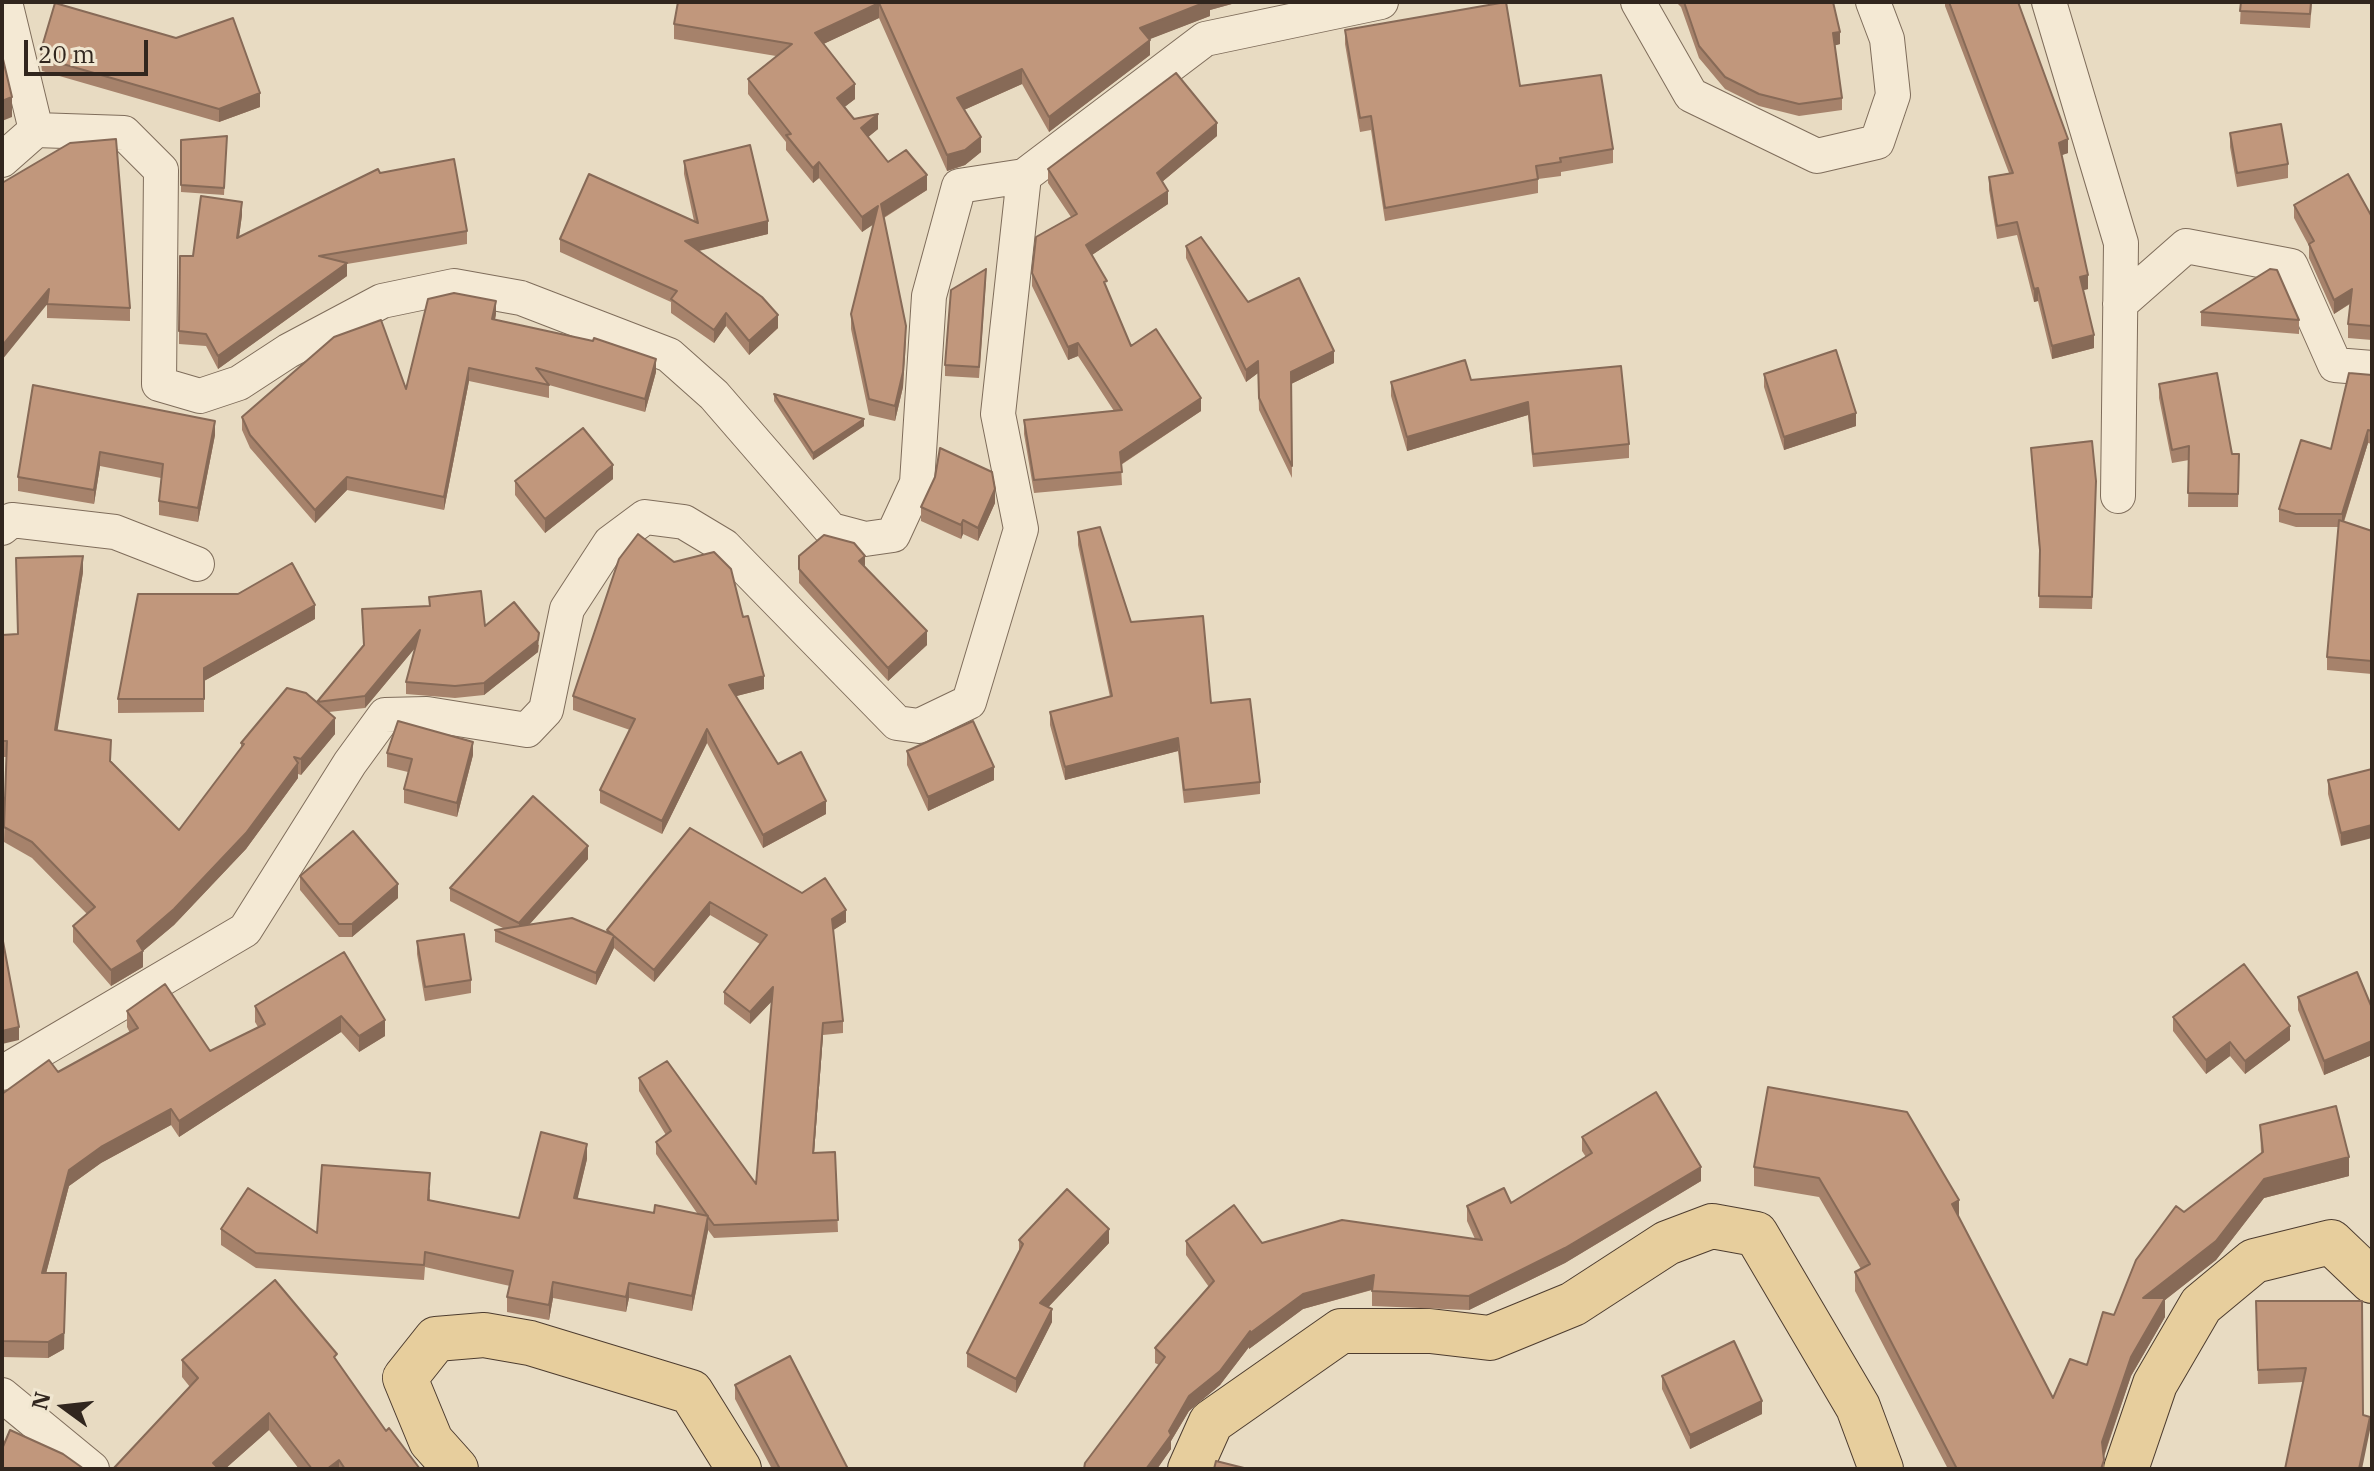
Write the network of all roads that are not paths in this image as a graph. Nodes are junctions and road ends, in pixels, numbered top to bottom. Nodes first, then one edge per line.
1 (5, 2) edge
2 (1381, 2) edge
3 (1638, 2) edge
4 (1873, 2) edge
5 (2049, 2) edge
6 (36, 130) junction
7 (2, 160) edge
8 (1024, 176) junction
9 (2120, 304) junction
10 (2372, 368) edge
11 (2118, 496) dead end
12 (2, 528) edge
13 (197, 564) dead end
14 (2, 1073) edge
15 (2372, 1281) edge
16 (2, 1395) edge
17 (92, 1469) edge
18 (456, 1469) edge
19 (739, 1469) edge
20 (1190, 1469) edge
21 (1881, 1469) edge
22 (2126, 1469) edge

1 - 6 street
2 - 8 street
3 - 4 street
5 - 9 street
6 - 7 street
6 - 8 street
8 - 14 street
9 - 10 street
9 - 11 street
12 - 13 street
15 - 22 main road
16 - 17 street
18 - 19 main road
20 - 21 main road

